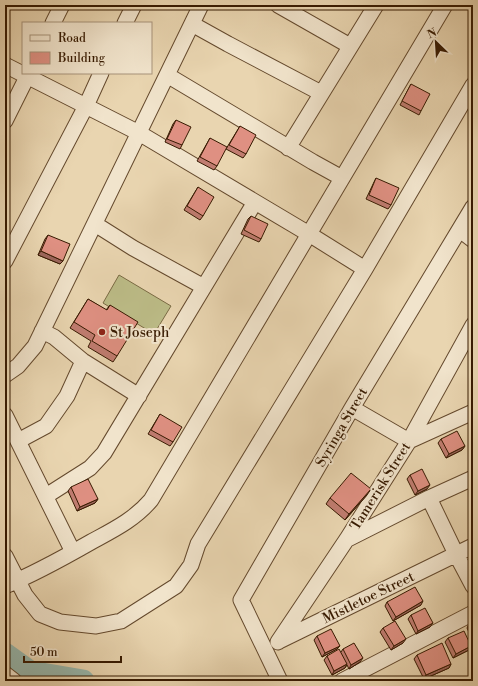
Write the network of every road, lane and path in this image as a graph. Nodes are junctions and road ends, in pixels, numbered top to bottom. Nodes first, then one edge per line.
1 (62, 5) edge
2 (134, 5) edge
3 (202, 5) edge
4 (278, 5) edge
5 (376, 5) edge
6 (445, 5) edge
7 (54, 22) edge
8 (126, 22) edge
9 (192, 24) junction
10 (350, 46) junction
11 (5, 65) edge
12 (22, 72) edge
13 (28, 74) edge
14 (101, 74) edge
15 (167, 75) junction
16 (473, 85) edge
17 (321, 93) junction
18 (86, 106) junction
19 (5, 121) edge
20 (139, 133) junction
21 (288, 148) junction
22 (342, 178) junction
23 (255, 202) junction
24 (473, 207) edge
25 (94, 224) junction
26 (460, 230) junction
27 (309, 234) junction
28 (473, 240) edge
29 (5, 261) edge
30 (365, 269) junction
31 (204, 287) junction
32 (473, 325) edge
33 (42, 331) junction
34 (83, 361) junction
35 (5, 375) edge
36 (138, 396) junction
37 (352, 408) junction
38 (473, 412) edge
39 (5, 415) edge
40 (18, 441) junction
41 (409, 441) junction
42 (473, 478) edge
43 (46, 496) junction
44 (429, 498) junction
45 (347, 539) junction
46 (473, 546) edge
47 (73, 552) junction
48 (456, 554) junction
49 (5, 556) edge
50 (11, 583) edge
51 (473, 586) edge
52 (473, 613) edge
53 (278, 642) junction
54 (264, 651) junction
55 (5, 674) edge
56 (14, 681) edge
57 (280, 681) edge
58 (342, 681) edge

1 - 7 street
2 - 8 street
3 - 9 street
4 - 10 street
5 - 10 street
6 - 22 street
9 - 15 street
9 - 17 street
10 - 17 street
11 - 12 street
13 - 18 street
13 - 19 street
14 - 18 street
15 - 20 street
15 - 21 street
16 - 30 street
17 - 21 street
18 - 20 street
18 - 29 street
20 - 23 street
20 - 25 street
21 - 22 street
22 - 27 street
23 - 27 street
23 - 31 street
24 - 26 street, Syringa Street
25 - 31 street
25 - 33 street
26 - 28 street
26 - 37 street, Syringa Street
27 - 30 street
27 - 47 street
30 - 50 street
31 - 36 street
32 - 41 street, Tamerisk Street
33 - 34 street
33 - 35 street
34 - 36 street
34 - 40 street
36 - 43 street
37 - 41 street
37 - 54 street, Syringa Street
38 - 41 street
39 - 40 street
40 - 43 street
41 - 45 street, Tamerisk Street
42 - 44 street
43 - 47 street
44 - 45 street
44 - 48 street
45 - 53 street, Tamerisk Street
46 - 48 street, Mistletoe Street
47 - 50 street
48 - 51 street
48 - 53 street, Mistletoe Street
49 - 50 street
52 - 58 street
53 - 54 street, Mistletoe Street
54 - 57 street
55 - 56 street

